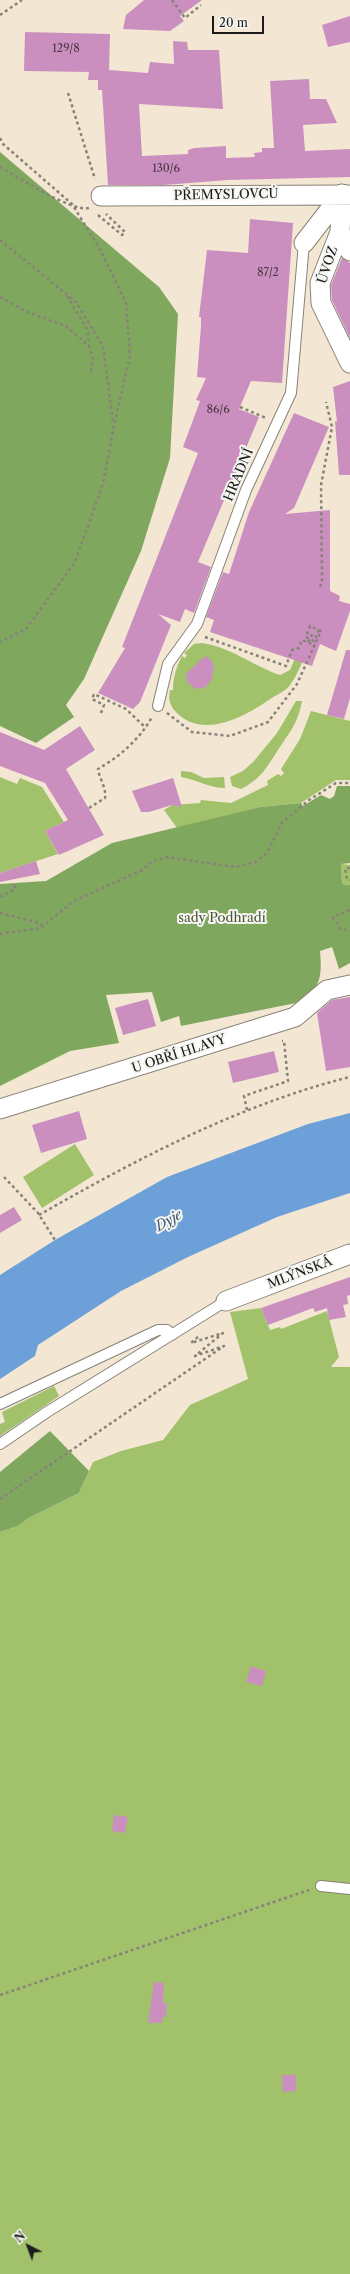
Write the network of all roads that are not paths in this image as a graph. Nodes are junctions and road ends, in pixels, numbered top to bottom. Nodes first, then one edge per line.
1 (346, 194) edge
2 (101, 196) road end
3 (340, 232) junction
4 (304, 243) joint
5 (350, 251) edge
6 (350, 363) edge
7 (158, 706) road end
8 (350, 985) edge
9 (0, 1109) edge
10 (350, 1254) edge
11 (226, 1302) joint
12 (172, 1335) junction
13 (0, 1404) edge
14 (0, 1444) edge
15 (321, 1886) road end
16 (350, 1889) edge

1 - 2 street, PŘEMYSLOVCŮ
1 - 3 street
1 - 4 street
3 - 5 street
3 - 6 street, ÚVOZ
4 - 7 lane, HRADNÍ
8 - 9 street, U OBŘÍ HLAVY
10 - 11 street, MLÝNSKÁ
11 - 12 lane
12 - 13 lane
12 - 14 lane
15 - 16 lane

